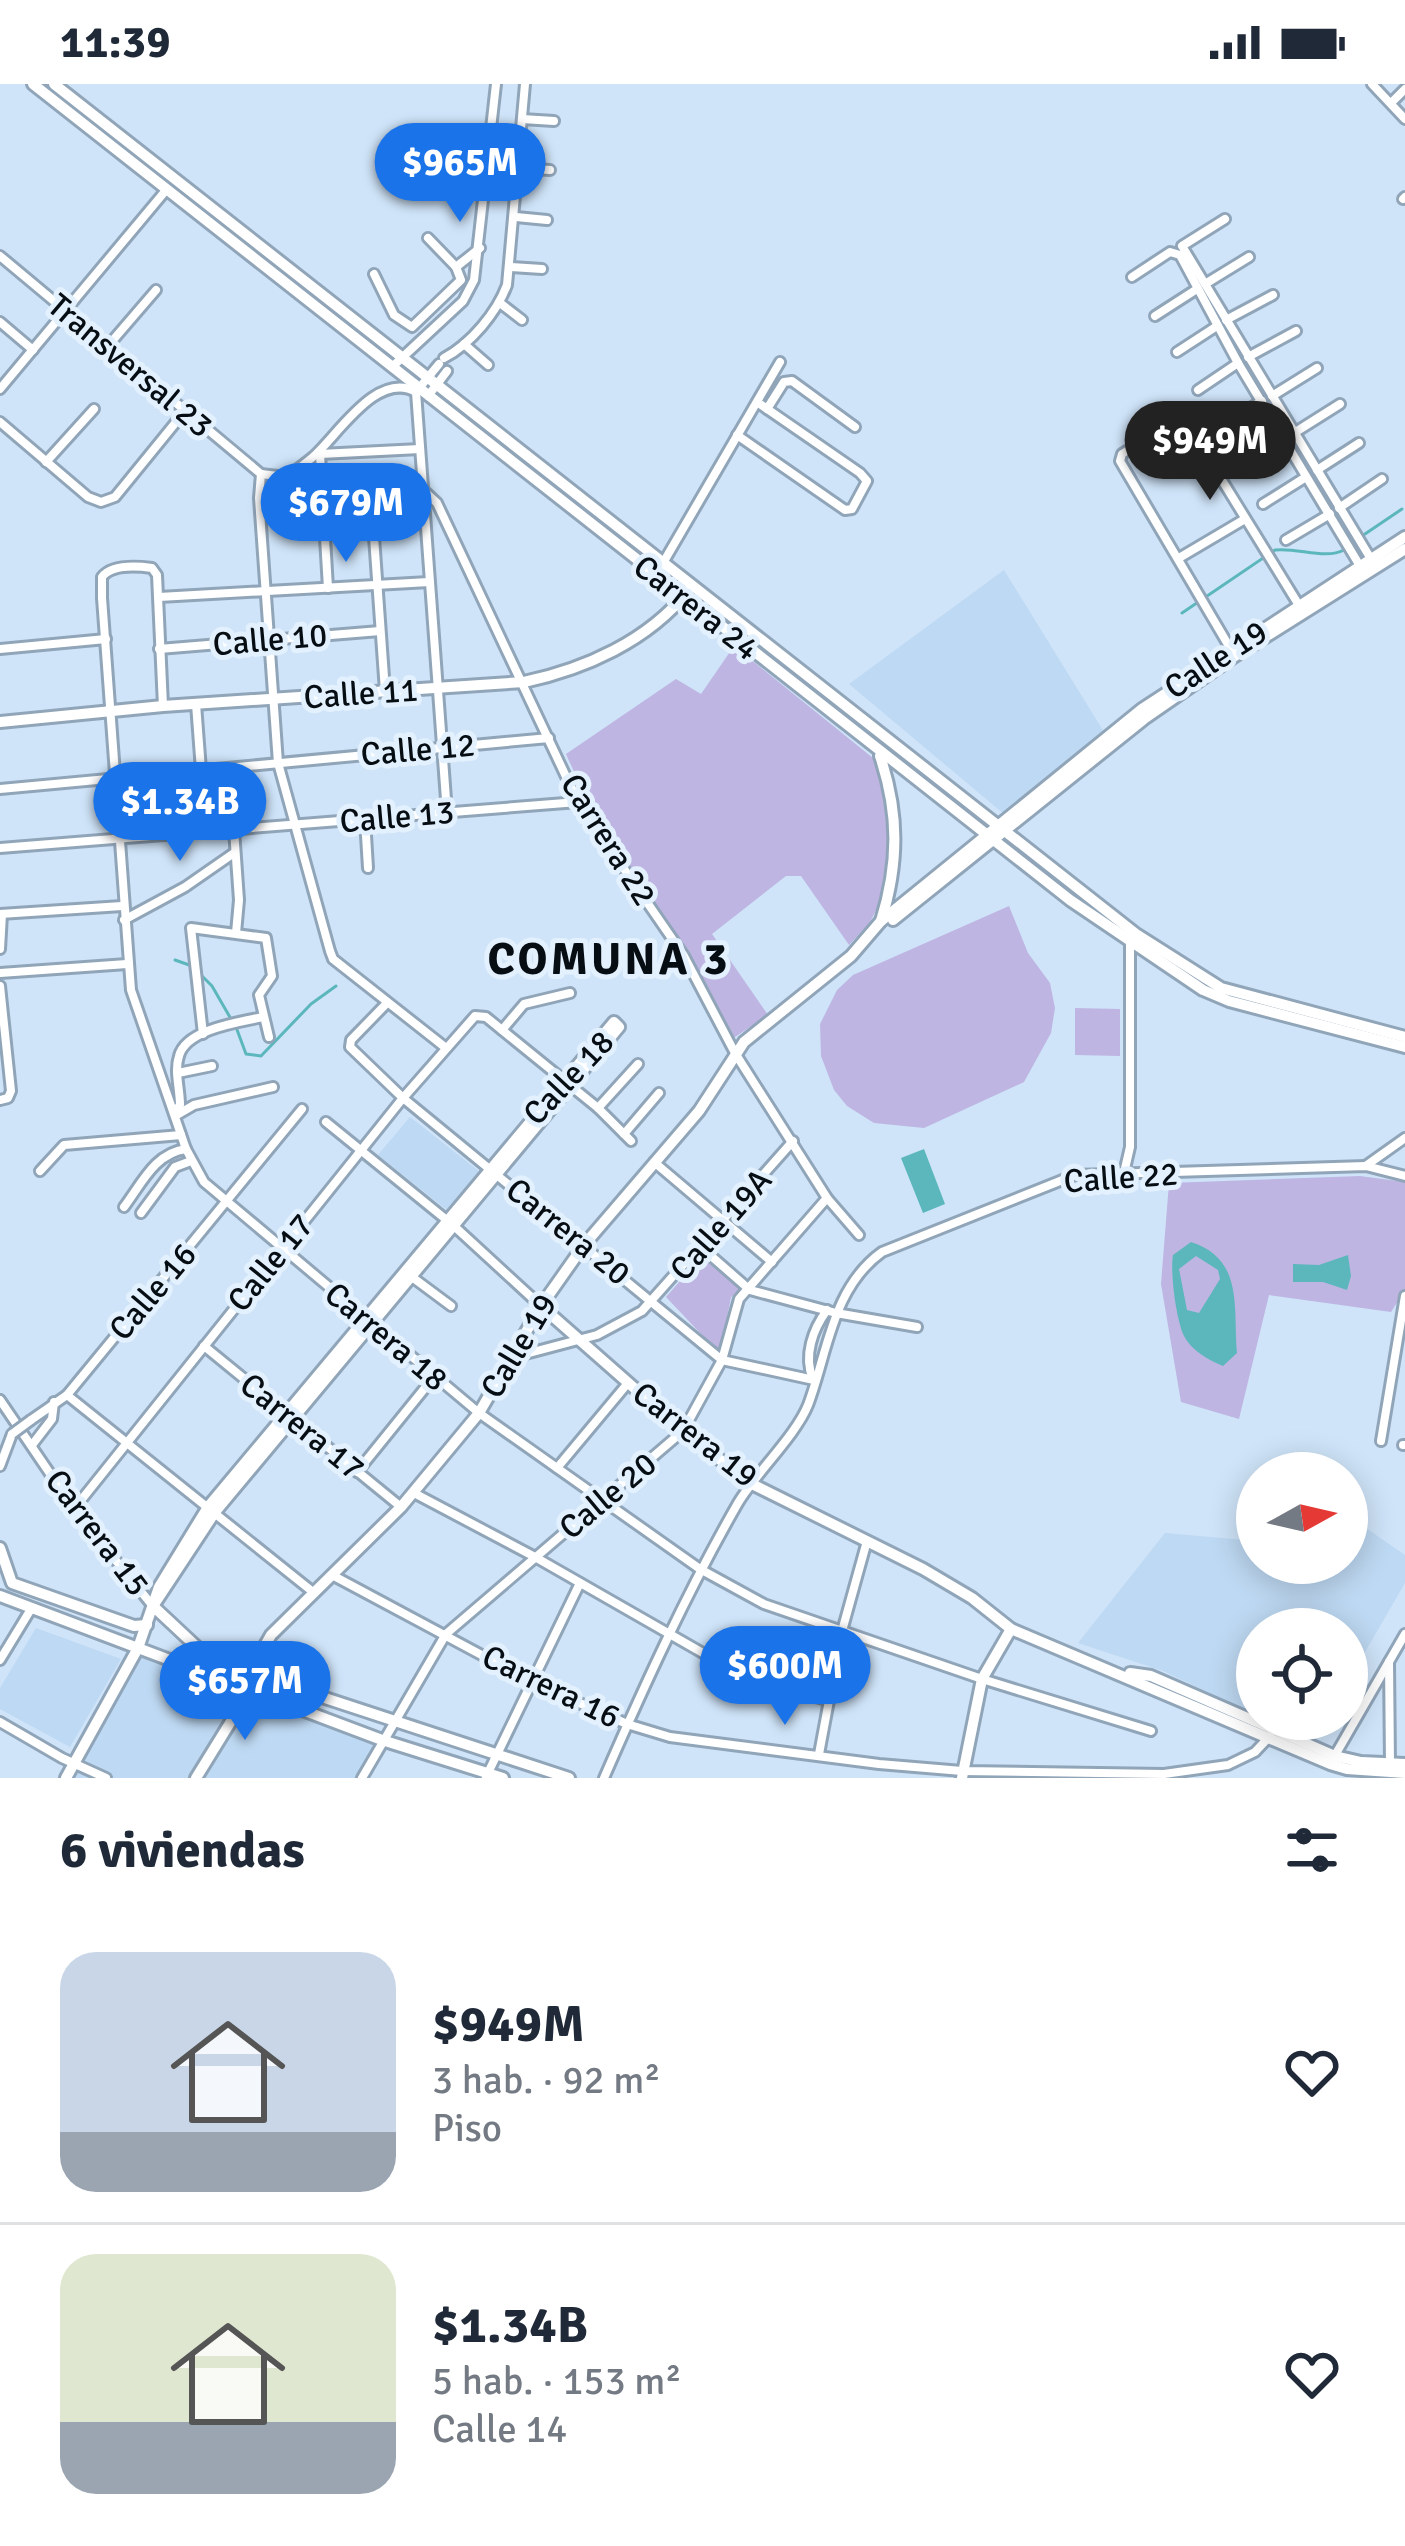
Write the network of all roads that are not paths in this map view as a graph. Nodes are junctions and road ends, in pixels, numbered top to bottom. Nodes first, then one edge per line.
1 (33, 84) edge
2 (54, 84) edge
3 (496, 84) edge
4 (525, 84) edge
5 (1372, 84) edge
6 (1405, 89) edge
7 (1391, 103) junction
8 (1405, 118) edge
9 (522, 119) junction
10 (554, 121) dead end
11 (520, 168) junction
12 (550, 170) dead end
13 (172, 183) junction
14 (516, 217) junction
15 (1225, 219) dead end
16 (547, 220) dead end
17 (428, 238) dead end
18 (480, 248) junction
19 (0, 256) edge
20 (1249, 257) dead end
21 (511, 266) junction
22 (456, 267) junction
23 (542, 269) dead end
24 (374, 274) dead end
25 (1132, 278) dead end
26 (1201, 286) junction
27 (156, 290) dead end
28 (1273, 295) dead end
29 (500, 303) junction
30 (64, 313) junction
31 (1155, 316) dead end
32 (522, 320) dead end
33 (1226, 320) junction
34 (0, 322) edge
35 (1217, 326) junction
36 (1296, 331) dead end
37 (464, 344) junction
38 (107, 347) junction
39 (33, 350) junction
40 (1177, 352) dead end
41 (1249, 357) junction
42 (396, 362) junction
43 (780, 362) dead end
44 (1238, 364) junction
45 (488, 365) dead end
46 (1317, 368) dead end
47 (425, 388) junction
48 (0, 389) edge
49 (1198, 390) dead end
50 (1267, 399) junction
51 (757, 402) junction
52 (1340, 404) dead end
53 (94, 409) dead end
54 (766, 409) junction
55 (185, 411) junction
56 (0, 422) edge
57 (855, 427) dead end
58 (1217, 428) dead end
59 (737, 435) junction
60 (1290, 436) junction
61 (1359, 443) dead end
62 (420, 449) junction
63 (318, 454) junction
64 (46, 462) junction
65 (1242, 466) dead end
66 (1317, 470) junction
67 (261, 474) junction
68 (286, 477) junction
69 (1306, 477) junction
70 (1382, 479) dead end
71 (274, 487) junction
72 (423, 490) junction
73 (322, 495) junction
74 (370, 495) junction
75 (259, 498) junction
76 (1263, 504) dead end
77 (1339, 508) junction
78 (1330, 514) junction
79 (1245, 519) junction
80 (1405, 537) edge
81 (1286, 540) dead end
82 (1405, 550) edge
83 (1179, 558) junction
84 (663, 563) junction
85 (1369, 567) junction
86 (429, 582) junction
87 (664, 583) junction
88 (377, 585) junction
89 (692, 586) junction
90 (328, 588) junction
91 (266, 591) junction
92 (159, 597) junction
93 (683, 598) junction
94 (1302, 609) junction
95 (380, 631) junction
96 (106, 638) junction
97 (270, 641) junction
98 (0, 649) edge
99 (159, 649) junction
100 (1233, 652) junction
101 (524, 682) junction
102 (437, 689) junction
103 (385, 691) junction
104 (274, 700) junction
105 (196, 704) junction
106 (163, 706) junction
107 (109, 711) junction
108 (0, 722) edge
109 (549, 738) junction
110 (441, 748) junction
111 (878, 753) junction
112 (278, 763) junction
113 (201, 770) junction
114 (113, 778) junction
115 (0, 789) edge
116 (578, 802) junction
117 (447, 813) junction
118 (365, 819) junction
119 (292, 825) junction
120 (234, 830) junction
121 (995, 833) junction
122 (118, 839) junction
123 (0, 848) edge
124 (236, 852) junction
125 (368, 868) dead end
126 (942, 877) junction
127 (122, 906) junction
128 (1, 914) edge
129 (123, 920) junction
130 (881, 921) junction
131 (236, 933) junction
132 (871, 935) junction
133 (1130, 942) junction
134 (0, 949) edge
135 (1149, 954) junction
136 (127, 964) junction
137 (1128, 971) junction
138 (0, 973) edge
139 (0, 986) edge
140 (570, 993) dead end
141 (387, 1004) junction
142 (1, 1008) edge
143 (263, 1017) junction
144 (502, 1030) junction
145 (203, 1034) junction
146 (1405, 1036) edge
147 (269, 1037) dead end
148 (1405, 1047) edge
149 (446, 1048) junction
150 (735, 1053) junction
151 (638, 1064) dead end
152 (212, 1066) dead end
153 (178, 1073) junction
154 (567, 1082) junction
155 (273, 1087) dead end
156 (659, 1093) dead end
157 (404, 1098) junction
158 (0, 1100) edge
159 (598, 1108) junction
160 (302, 1109) dead end
161 (174, 1114) junction
162 (326, 1122) dead end
163 (181, 1135) junction
164 (1405, 1138) edge
165 (793, 1142) junction
166 (186, 1149) junction
167 (362, 1152) junction
168 (191, 1161) junction
169 (654, 1162) junction
170 (1366, 1166) junction
171 (40, 1171) dead end
172 (492, 1171) junction
173 (1124, 1172) junction
174 (1405, 1176) edge
175 (827, 1198) junction
176 (227, 1203) junction
177 (124, 1207) dead end
178 (141, 1213) dead end
179 (722, 1222) junction
180 (450, 1223) junction
181 (859, 1235) dead end
182 (584, 1245) junction
183 (702, 1248) junction
184 (281, 1250) junction
185 (772, 1262) junction
186 (412, 1277) junction
187 (750, 1290) junction
188 (1405, 1296) edge
189 (655, 1301) junction
190 (451, 1306) dead end
191 (541, 1306) junction
192 (831, 1312) junction
193 (367, 1322) junction
194 (916, 1327) dead end
195 (580, 1341) junction
196 (204, 1346) junction
197 (514, 1357) junction
198 (722, 1360) junction
199 (1393, 1361) junction
200 (1405, 1363) edge
201 (434, 1378) junction
202 (814, 1380) junction
203 (628, 1383) junction
204 (67, 1395) junction
205 (0, 1400) edge
206 (54, 1402) junction
207 (479, 1413) junction
208 (288, 1415) junction
209 (683, 1431) junction
210 (1381, 1441) dead end
211 (126, 1442) junction
212 (32, 1444) junction
213 (0, 1466) edge
214 (556, 1468) junction
215 (357, 1472) junction
216 (750, 1483) junction
217 (414, 1493) junction
218 (605, 1502) junction
219 (401, 1507) junction
220 (74, 1509) junction
221 (212, 1510) junction
222 (868, 1541) junction
223 (0, 1548) edge
224 (536, 1556) junction
225 (700, 1569) junction
226 (332, 1575) junction
227 (580, 1583) junction
228 (313, 1592) junction
229 (0, 1597) edge
230 (153, 1606) junction
231 (32, 1609) junction
232 (147, 1625) junction
233 (1010, 1629) junction
234 (842, 1631) junction
235 (668, 1632) junction
236 (446, 1634) junction
237 (1405, 1634) edge
238 (138, 1648) junction
239 (0, 1660) edge
240 (1389, 1660) junction
241 (249, 1672) junction
242 (982, 1679) junction
243 (534, 1683) junction
244 (1405, 1687) edge
245 (244, 1688) junction
246 (1388, 1688) junction
247 (827, 1700) junction
248 (1236, 1717) edge
249 (393, 1721) junction
250 (0, 1722) edge
251 (628, 1724) junction
252 (1151, 1731) dead end
253 (382, 1740) junction
254 (1265, 1740) edge
255 (1286, 1740) edge
256 (819, 1754) junction
257 (499, 1755) junction
258 (1333, 1760) junction
259 (75, 1761) junction
260 (1390, 1764) junction
261 (1405, 1769) edge
262 (1369, 1771) edge
263 (962, 1774) edge
264 (1349, 1774) edge
265 (487, 1776) edge
266 (66, 1778) edge
267 (106, 1778) edge
268 (196, 1778) edge
269 (362, 1778) edge
270 (503, 1778) edge
271 (569, 1778) edge
272 (604, 1778) edge

1 - 13 street, Carrera 24
2 - 13 street, Carrera 24
3 - 18 street
4 - 9 street
5 - 7 street
6 - 7 street
7 - 8 street
9 - 10 street
9 - 11 street
11 - 12 street
11 - 14 street
13 - 30 street
13 - 42 street, Carrera 24
14 - 16 street
14 - 21 street
15 - 26 street
17 - 22 street
18 - 22 street
18 - 42 street
19 - 30 street, Transversal 23
20 - 26 street
21 - 23 street
21 - 29 street
22 - 24 street
25 - 26 street
26 - 31 street
26 - 33 street
26 - 35 street
27 - 38 street
28 - 33 street
29 - 32 street
29 - 37 street
30 - 38 street, Transversal 23
30 - 39 street
33 - 41 street
34 - 39 street
35 - 40 street
35 - 44 street
36 - 41 street
37 - 45 street
37 - 47 street
38 - 55 street, Transversal 23
39 - 48 street
41 - 50 street
42 - 47 street, Carrera 24
43 - 51 street
44 - 49 street
44 - 50 street
46 - 50 street
47 - 62 street
47 - 63 street
47 - 84 street, Carrera 24
47 - 87 street, Carrera 24
50 - 58 street
50 - 60 street
51 - 54 street
51 - 59 street
52 - 60 street
53 - 64 street
54 - 57 street
54 - 59 street
55 - 64 street
55 - 67 street, Transversal 23
56 - 64 street
59 - 84 street
60 - 65 street
60 - 66 street
60 - 69 street
61 - 66 street
62 - 63 street
62 - 72 street
63 - 68 street
63 - 73 street
66 - 77 street
67 - 68 street
67 - 75 street
68 - 71 street
69 - 76 street
69 - 78 street
70 - 77 street
71 - 73 street
71 - 75 street
72 - 74 street
72 - 86 street
72 - 101 street, Carrera 22
73 - 74 street
73 - 90 street
74 - 88 street
75 - 91 street
77 - 85 street
78 - 81 street
78 - 85 street
79 - 83 street
79 - 83 street
79 - 94 street
80 - 85 street, Calle 19
82 - 85 street, Calle 19
83 - 100 street
84 - 87 street
84 - 89 street, Carrera 24
85 - 94 street, Calle 19
86 - 88 street
86 - 102 street
87 - 93 street, Carrera 24
88 - 90 street
88 - 95 street
89 - 93 street, Calle 11
89 - 121 street, Carrera 24
90 - 91 street
91 - 92 street
91 - 97 street
92 - 96 street, Carrera 18
92 - 99 street
93 - 101 street, Calle 11
93 - 111 street, Carrera 24
94 - 100 street, Calle 19
95 - 97 street, Calle 10
95 - 103 street
96 - 98 street
96 - 107 street, Carrera 18
97 - 99 street, Calle 10
97 - 104 street
99 - 106 street
100 - 121 street, Calle 19
101 - 102 street, Calle 11
101 - 109 street, Carrera 22
102 - 103 street, Calle 11
102 - 110 street
103 - 104 street, Calle 11
104 - 105 street, Calle 11
104 - 112 street
105 - 106 street, Calle 11
105 - 113 street
106 - 107 street, Calle 11
107 - 108 street, Calle 11
107 - 114 street, Carrera 18
109 - 110 street, Calle 12
109 - 116 street, Carrera 22
110 - 112 street, Calle 12
110 - 117 street
111 - 121 street, Carrera 24
111 - 130 street
112 - 113 street, Calle 12
112 - 119 street
113 - 114 street, Calle 12
113 - 120 street
114 - 115 street, Calle 12
114 - 122 street, Carrera 18
116 - 117 street, Calle 13
116 - 150 street, Carrera 22
117 - 118 street, Calle 13
118 - 119 street, Calle 13
118 - 125 street
119 - 120 street, Calle 13
119 - 141 street
120 - 122 street, Calle 13
120 - 124 street
121 - 126 street, Calle 19
121 - 133 street, Carrera 24
121 - 146 street, Carrera 24
122 - 123 street, Calle 13
122 - 127 street, Carrera 18
124 - 129 street
124 - 131 street
126 - 130 street, Calle 19
126 - 132 street, Calle 19
127 - 128 street
127 - 129 street, Carrera 18
128 - 134 street
129 - 136 street, Carrera 18
130 - 132 street, Calle 19
131 - 143 street
131 - 145 street
132 - 150 street, Calle 19
133 - 135 street, Carrera 24
133 - 137 street
135 - 137 street
135 - 148 street, Carrera 24
136 - 138 street
136 - 161 street, Carrera 18
137 - 173 street
139 - 142 street
140 - 144 street
141 - 149 street
141 - 157 street, Carrera 20
142 - 158 street
143 - 145 street
143 - 147 street
144 - 149 street, Calle 17
144 - 154 street
145 - 153 street
149 - 157 street, Calle 17
150 - 165 street, Carrera 22
150 - 169 street, Calle 19
151 - 159 street
152 - 153 street
153 - 161 street
154 - 154 street, Calle 18
154 - 159 street
154 - 172 street, Calle 18
155 - 161 street
156 - 159 street
157 - 167 street, Calle 17
157 - 172 street, Carrera 20
160 - 176 street, Calle 16
161 - 163 street, Carrera 18
162 - 167 street, Carrera 19
163 - 166 street, Carrera 18
163 - 171 street
164 - 170 street
165 - 175 street, Carrera 22
165 - 179 street, Calle 19A
166 - 168 street, Carrera 18
166 - 177 street
167 - 180 street, Carrera 19
167 - 184 street, Calle 17
168 - 176 street, Carrera 18
168 - 178 street
169 - 179 street
169 - 182 street, Calle 19
170 - 173 street, Calle 22
170 - 174 street, Calle 22
172 - 180 street, Calle 18
172 - 182 street, Carrera 20
173 - 192 street, Calle 22
175 - 181 street, Carrera 22
175 - 185 street, Calle 20
176 - 184 street, Carrera 18
176 - 204 street, Calle 16
179 - 183 street, Calle 19A
179 - 185 street
180 - 186 street, Calle 18
180 - 191 street, Carrera 19
180 - 193 street, Calle 18
182 - 189 street, Carrera 20
182 - 191 street, Calle 19
183 - 187 street
183 - 189 street, Calle 19A
184 - 193 street, Carrera 18
184 - 196 street, Calle 17
185 - 187 street, Calle 20
186 - 190 street
186 - 193 street, Calle 18
187 - 192 street
187 - 198 street, Calle 20
188 - 199 street
189 - 195 street, Calle 19A
189 - 198 street, Carrera 20
191 - 195 street, Carrera 19
191 - 197 street, Calle 19
192 - 194 street
192 - 202 street, Calle 22
192 - 202 street, Calle 22
193 - 201 street, Carrera 18
193 - 208 street, Calle 18
195 - 197 street, Calle 19A
195 - 203 street, Carrera 19
196 - 208 street, Carrera 17
196 - 211 street, Calle 17
197 - 207 street, Calle 19
198 - 202 street, Carrera 20
198 - 209 street, Calle 20
199 - 200 street
199 - 210 street
201 - 207 street, Carrera 18
201 - 215 street
202 - 216 street, Calle 22
203 - 209 street, Carrera 19
203 - 214 street
204 - 206 street, Calle 16
204 - 211 street
205 - 212 street, Carrera 15
206 - 212 street
206 - 213 street, Calle 16, bridge
207 - 214 street, Carrera 18
207 - 217 street, Calle 19
208 - 215 street, Carrera 17
208 - 221 street, Calle 18
209 - 216 street, Carrera 19
209 - 218 street, Calle 20
211 - 220 street, Calle 17
211 - 221 street
212 - 220 street, Carrera 15
214 - 218 street, Carrera 18
215 - 219 street, Carrera 17
216 - 222 street, Carrera 19
216 - 225 street, Calle 22
217 - 219 street, Calle 19
217 - 224 street
218 - 224 street, Calle 20
218 - 225 street, Carrera 18
219 - 226 street, Calle 19
220 - 230 street, Carrera 15
221 - 228 street
221 - 230 street, Calle 18
222 - 233 street, Carrera 19
222 - 234 street
223 - 232 street
224 - 227 street
224 - 236 street, Calle 20
225 - 234 street, Carrera 18
225 - 235 street, Calle 22
226 - 228 street, Calle 19
226 - 236 street, Carrera 16
227 - 235 street
227 - 243 street
228 - 241 street, Calle 19
229 - 231 street
230 - 232 street, Calle 18
230 - 241 street
231 - 238 street
231 - 239 street
232 - 238 street, Calle 18
233 - 242 street
233 - 248 street, Carrera 19
234 - 242 street, Carrera 18
234 - 247 street
235 - 247 street
235 - 251 street, Calle 22
236 - 243 street, Carrera 16
236 - 249 street, Calle 20
237 - 240 street
238 - 245 street
238 - 259 street, Calle 18
240 - 246 street
240 - 258 street
241 - 245 street, Calle 19
241 - 249 street
242 - 252 street, Carrera 18
242 - 263 street
243 - 251 street, Carrera 16
243 - 257 street
244 - 246 street
245 - 253 street
245 - 268 street, Calle 19
246 - 260 street
247 - 256 street
249 - 253 street, Calle 20
249 - 257 street
250 - 259 street
251 - 256 street, Carrera 16
251 - 272 street, Calle 22
253 - 265 street
253 - 269 street, Calle 20
254 - 263 street, Carrera 16
255 - 258 street, Carrera 19
256 - 263 street, Carrera 16
257 - 265 street
257 - 271 street
258 - 262 street, Carrera 19
258 - 264 street, Carrera 19
259 - 266 street, Calle 18
259 - 267 street
260 - 261 street, Carrera 19
260 - 262 street, Carrera 19
261 - 262 street, Carrera 19
262 - 264 street, Carrera 19
265 - 270 street

